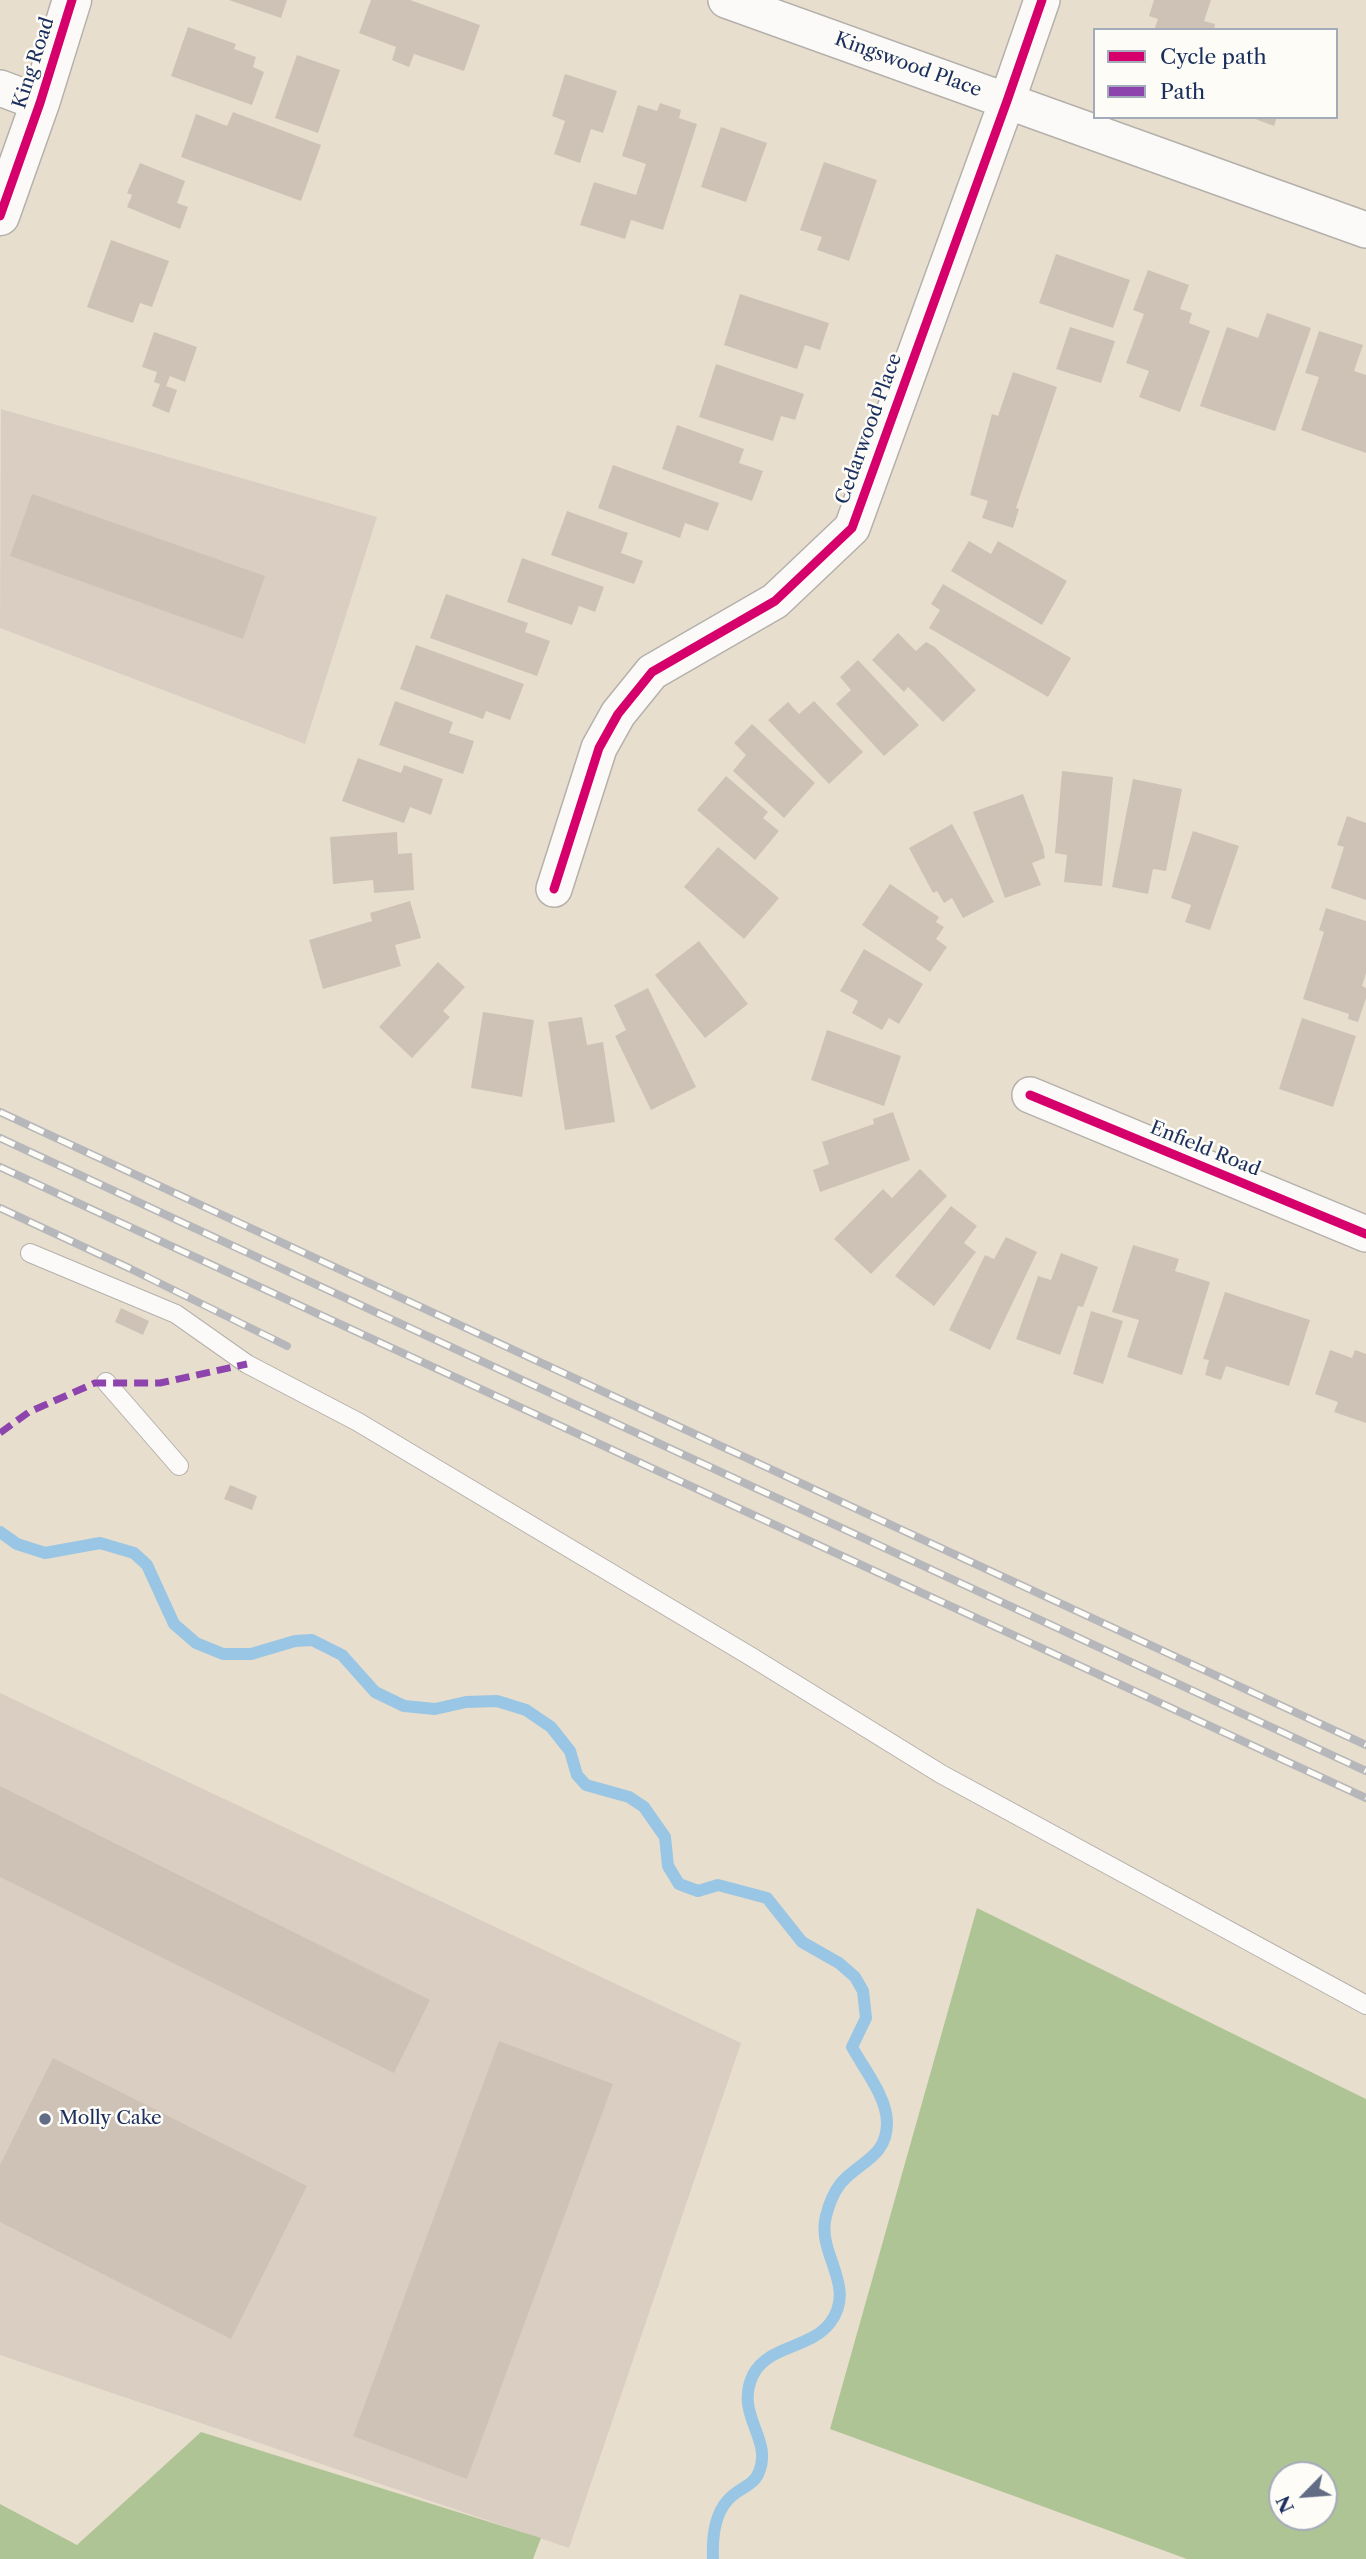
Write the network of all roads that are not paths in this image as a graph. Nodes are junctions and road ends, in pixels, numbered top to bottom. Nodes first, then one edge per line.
1 (72, 0) edge
2 (726, 0) edge
3 (1042, 0) edge
4 (0, 88) edge
5 (1007, 101) junction
6 (40, 103) junction
7 (0, 216) edge
8 (1366, 230) edge
9 (554, 890) dead end
10 (1030, 1096) dead end
11 (1366, 1234) edge
12 (30, 1253) dead end
13 (106, 1382) dead end
14 (179, 1466) dead end
15 (1366, 2005) edge

1 - 6 street, King Road
2 - 5 street, Kingswood Place
3 - 5 street, Cedarwood Place
4 - 6 street
5 - 8 street, Kingswood Place
5 - 9 street, Cedarwood Place
6 - 7 street, King Road
10 - 11 street, Enfield Road
12 - 15 lane
13 - 14 lane

